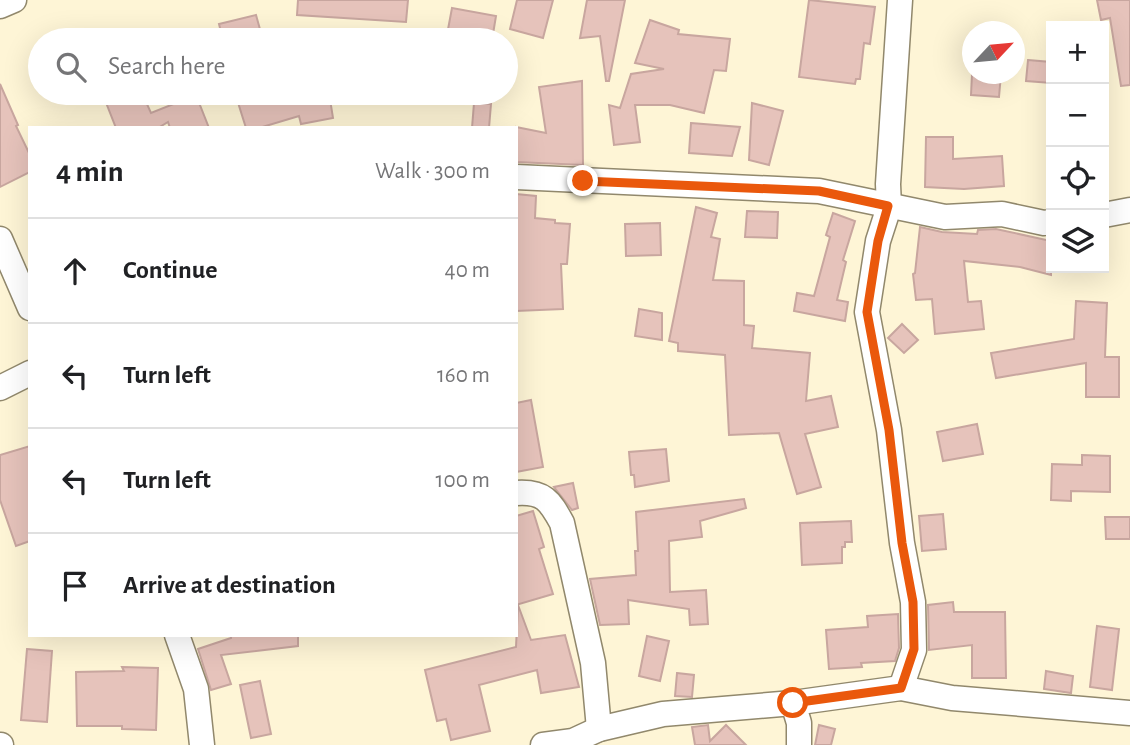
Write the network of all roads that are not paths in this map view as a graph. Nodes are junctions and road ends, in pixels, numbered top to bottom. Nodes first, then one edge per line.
1 (14, 0) edge
2 (900, 0) edge
3 (0, 6) edge
4 (518, 177) edge
5 (888, 206) junction
6 (1130, 210) edge
7 (1109, 214) edge
8 (1046, 223) edge
9 (0, 239) edge
10 (28, 303) edge
11 (28, 374) edge
12 (0, 388) edge
13 (518, 493) edge
14 (178, 637) edge
15 (901, 688) junction
16 (793, 703) junction
17 (1130, 713) edge
18 (600, 729) junction
19 (573, 743) edge
20 (202, 745) edge
21 (543, 745) edge
22 (799, 745) edge

1 - 3 street
2 - 5 street
4 - 5 street
5 - 8 street
5 - 15 street
6 - 7 street
9 - 10 street
11 - 12 street
13 - 18 street
14 - 20 street
15 - 16 street
15 - 17 street
16 - 18 street
16 - 22 street
18 - 19 street
19 - 21 street

